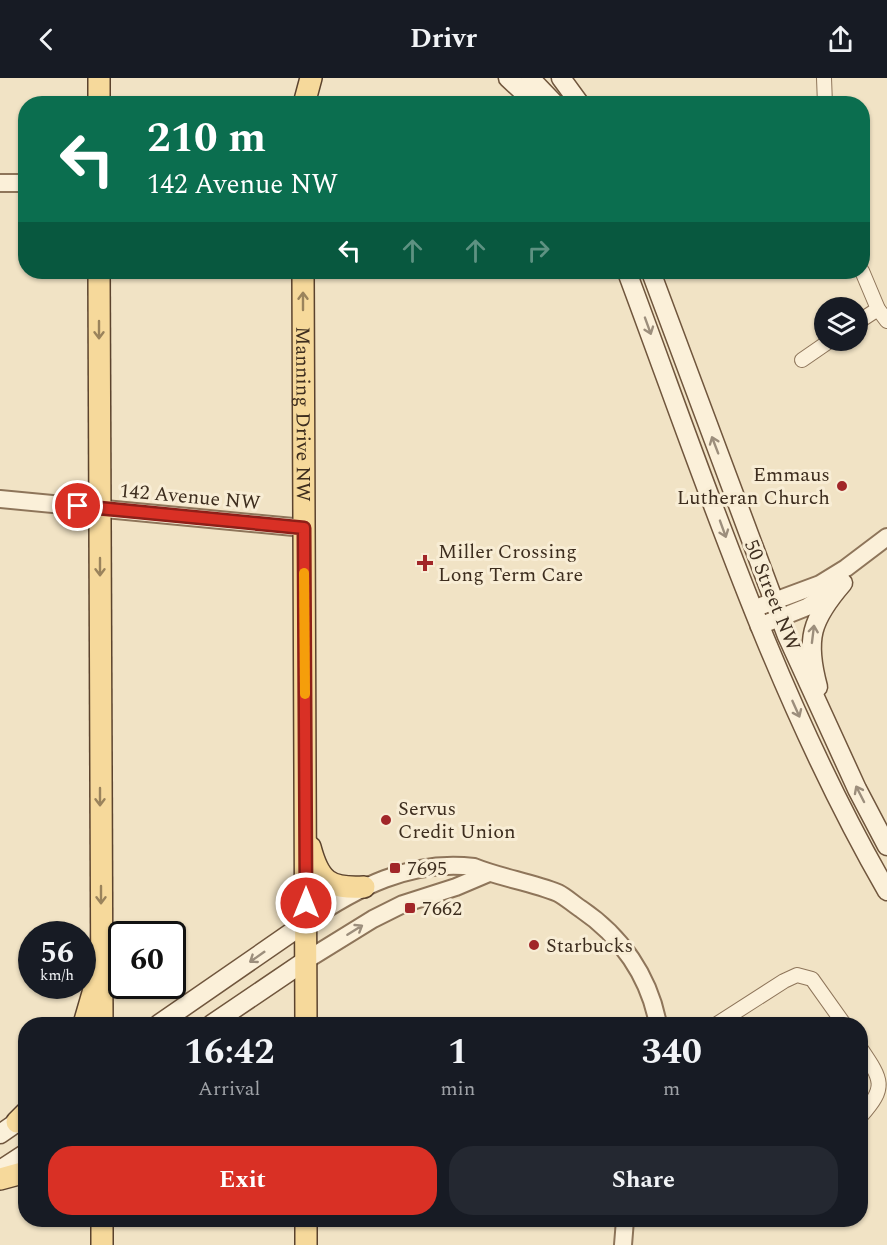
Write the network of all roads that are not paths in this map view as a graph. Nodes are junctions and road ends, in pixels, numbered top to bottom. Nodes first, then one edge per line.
1 (99, 78) edge
2 (302, 78) edge
3 (311, 78) edge
4 (508, 78) edge
5 (530, 78) edge
6 (561, 78) edge
7 (824, 78) edge
8 (99, 96) edge
9 (303, 96) edge
10 (305, 96) edge
11 (527, 96) edge
12 (547, 96) edge
13 (574, 96) edge
14 (825, 96) edge
15 (0, 183) edge
16 (18, 183) edge
17 (99, 279) edge
18 (303, 279) edge
19 (630, 279) edge
20 (654, 279) edge
21 (865, 279) edge
22 (878, 309) junction
23 (868, 316) edge
24 (887, 321) edge
25 (815, 351) edge
26 (802, 360) dead end
27 (0, 499) edge
28 (99, 508) junction
29 (304, 528) junction
30 (887, 537) edge
31 (887, 552) edge
32 (843, 583) junction
33 (777, 610) junction
34 (756, 617) junction
35 (830, 732) junction
36 (305, 827) junction
37 (887, 846) edge
38 (489, 873) junction
39 (364, 887) junction
40 (887, 891) edge
41 (305, 923) junction
42 (305, 961) junction
43 (102, 963) junction
44 (86, 1017) edge
45 (102, 1017) edge
46 (169, 1017) edge
47 (222, 1017) edge
48 (306, 1017) edge
49 (656, 1017) edge
50 (728, 1017) edge
51 (839, 1017) edge
52 (868, 1059) edge
53 (868, 1110) edge
54 (18, 1158) edge
55 (0, 1170) edge
56 (18, 1174) edge
57 (0, 1179) edge
58 (102, 1227) edge
59 (306, 1227) edge
60 (625, 1227) edge
61 (102, 1245) edge
62 (306, 1245) edge
63 (623, 1245) edge

1 - 8 main road
2 - 9 main road
3 - 10 main road
4 - 11 main road
5 - 12 main road
6 - 13 main road
7 - 14 street
15 - 16 street
17 -> 28 main road
29 -> 18 main road, Manning Drive NW
19 -> 34 main road, 50 Street NW
33 -> 20 main road, 50 Street NW
21 - 22 street
22 - 23 street
22 - 24 street
25 - 26 street
27 - 28 street, 142 Avenue NW
28 - 29 street, 142 Avenue NW
28 -> 43 main road
29 - 36 main road, Manning Drive NW
30 - 33 street
31 - 32 street
32 - 33 street
35 -> 32 main road
33 - 34 street
33 - 35 main road, 50 Street NW
34 -> 40 main road, 50 Street NW
37 -> 35 main road, 50 Street NW
36 - 39 main road
36 - 41 main road, Manning Drive NW
38 - 39 street
42 -> 38 street
38 - 49 street
39 - 41 street
41 - 42 main road, Manning Drive NW
41 -> 46 main road
42 - 47 main road
42 - 48 main road, Manning Drive NW
43 - 44 main road
43 - 45 main road
50 - 51 street
52 - 53 street
54 - 55 main road
56 - 57 main road
58 - 61 main road
59 - 62 main road
60 - 63 street

